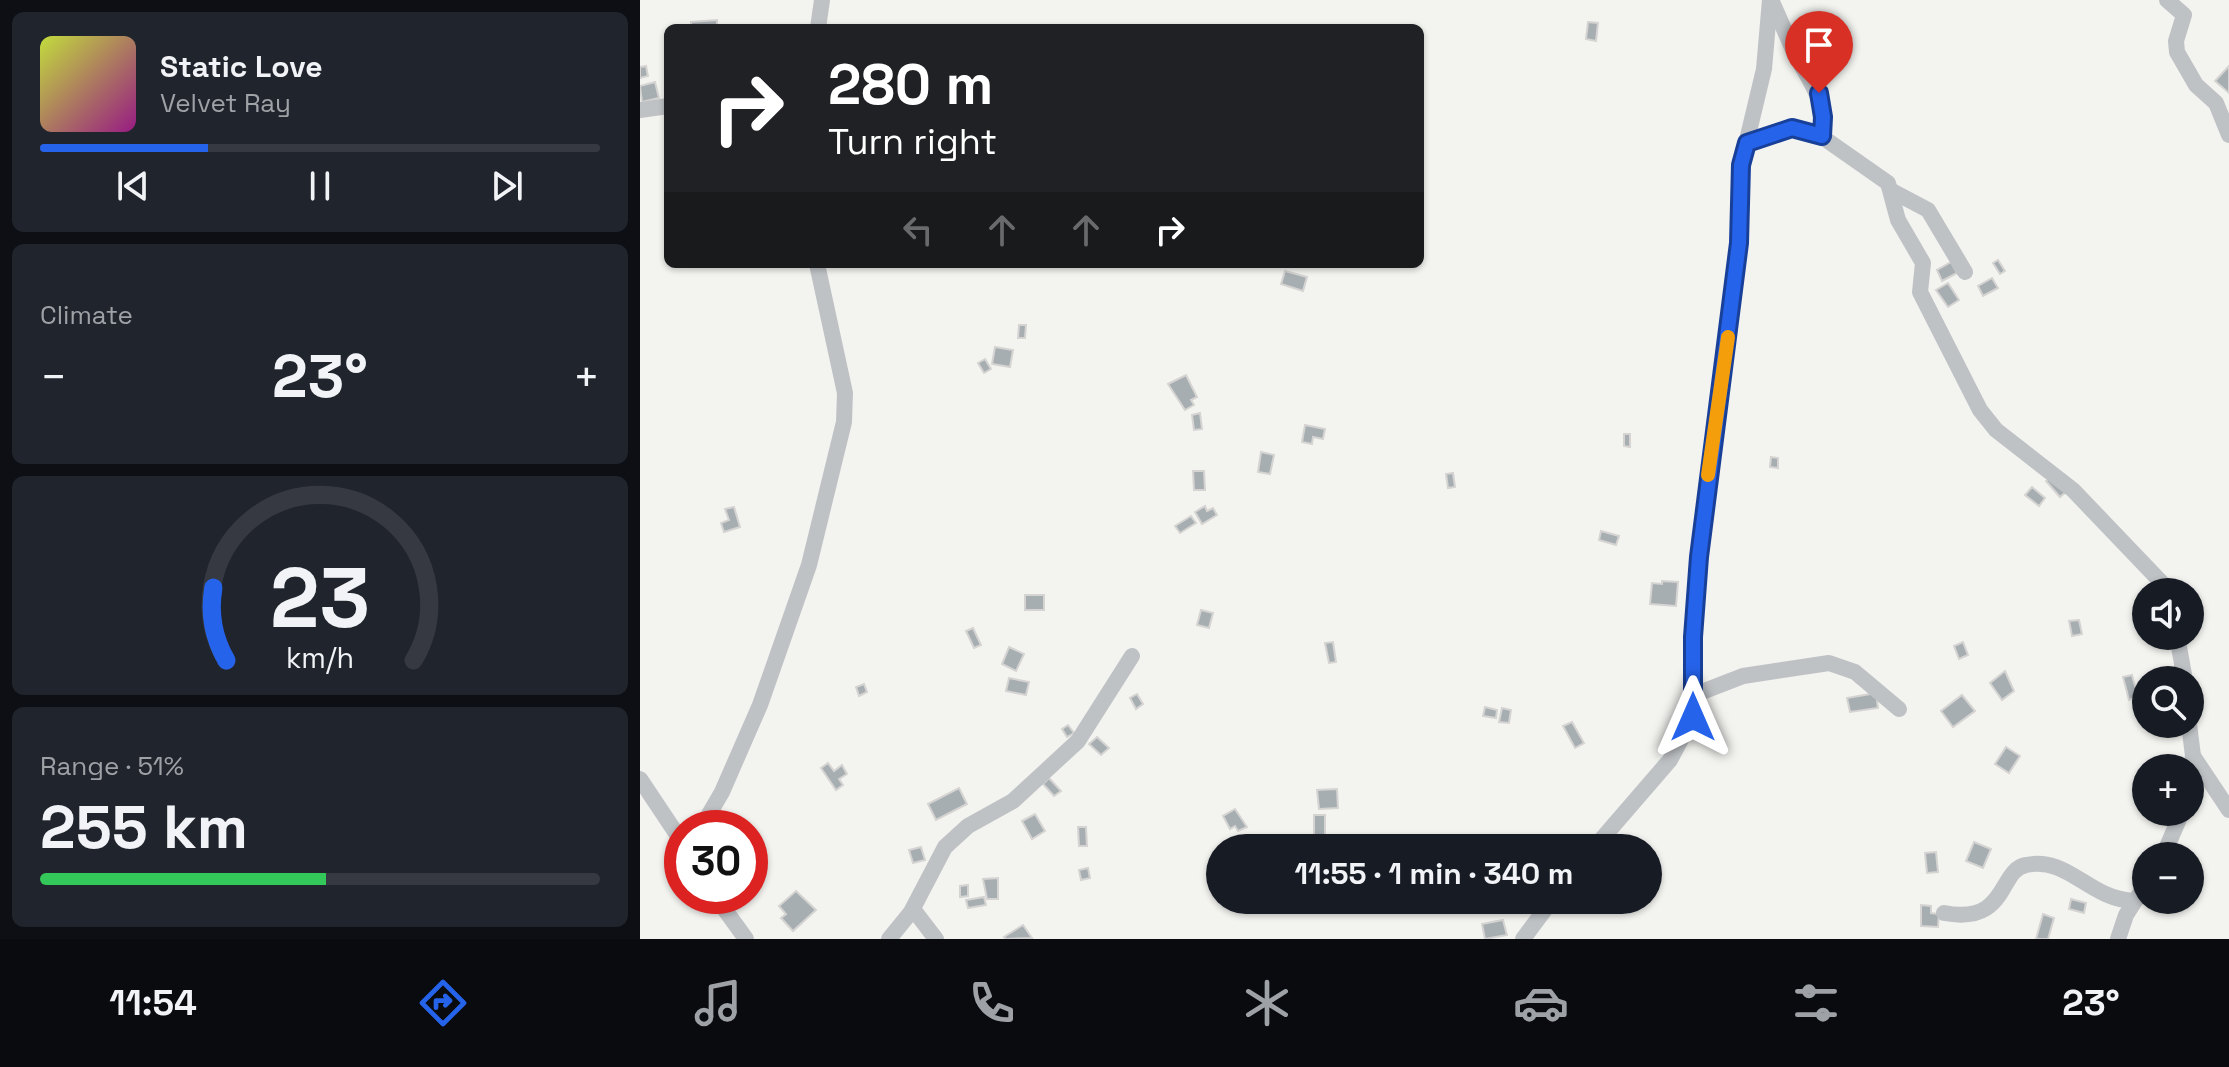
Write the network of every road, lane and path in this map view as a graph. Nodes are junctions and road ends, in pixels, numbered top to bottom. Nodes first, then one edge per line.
1 (822, 0) edge
2 (1770, 0) edge
3 (2167, 0) edge
4 (819, 24) edge
5 (664, 107) edge
6 (640, 110) edge
7 (2229, 135) edge
8 (1822, 136) junction
9 (1747, 143) junction
10 (1892, 191) junction
11 (818, 268) edge
12 (1965, 272) dead end
13 (2157, 578) edge
14 (1132, 656) dead end
15 (1694, 695) junction
16 (1899, 709) dead end
17 (2204, 772) edge
18 (640, 779) edge
19 (712, 810) edge
20 (2229, 810) edge
21 (664, 815) edge
22 (1607, 834) edge
23 (2132, 901) edge
24 (2132, 906) edge
25 (913, 909) junction
26 (1944, 913) dead end
27 (728, 914) edge
28 (1542, 914) edge
29 (746, 939) edge
30 (889, 939) edge
31 (936, 939) edge
32 (1523, 939) edge
33 (2118, 939) edge

1 - 4 street
2 - 8 street
2 - 9 street
3 - 7 street
5 - 6 street
8 - 9 street
8 - 10 street
9 - 15 street
10 - 12 street
10 - 13 street
11 - 19 street
14 - 25 street
15 - 16 street
15 - 22 street
17 - 20 street
18 - 21 street
23 - 26 street
24 - 33 street
25 - 30 street
25 - 31 street
27 - 29 street
28 - 32 street

